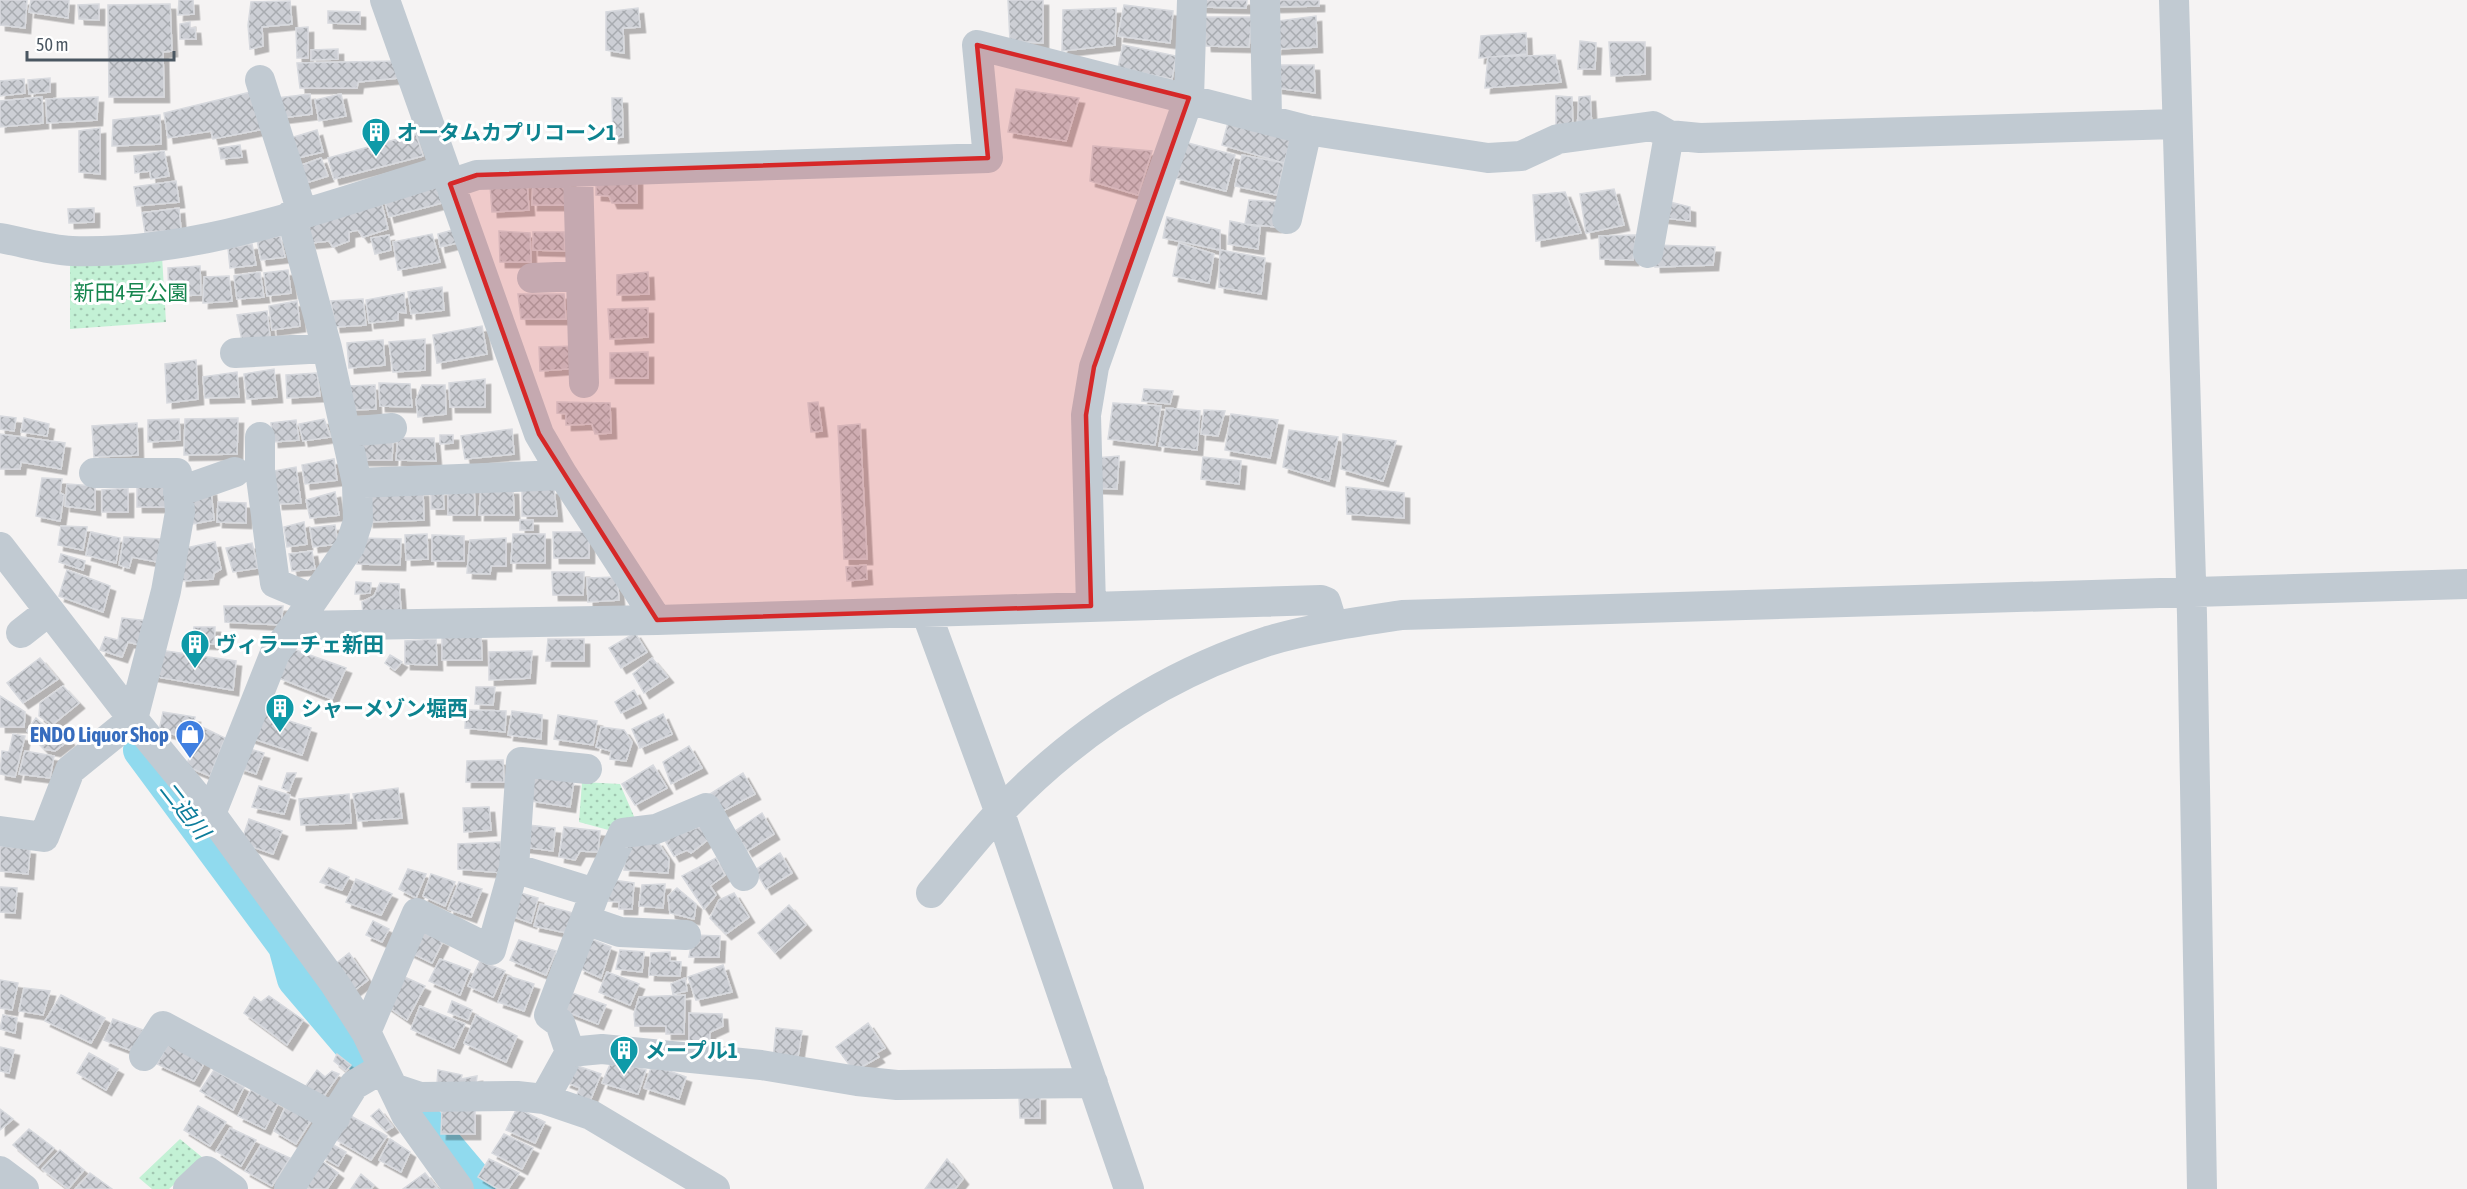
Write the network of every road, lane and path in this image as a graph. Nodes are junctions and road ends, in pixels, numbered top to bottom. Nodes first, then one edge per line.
1 (385, 0) edge
2 (1192, 0) edge
3 (1265, 0) edge
4 (2174, 0) edge
5 (260, 80) dead end
6 (1189, 98) junction
7 (1267, 120) junction
8 (2176, 124) junction
9 (1307, 130) junction
10 (1669, 135) junction
11 (578, 172) junction
12 (447, 177) junction
13 (297, 214) junction
14 (1287, 219) dead end
15 (0, 238) edge
16 (1648, 253) dead end
17 (581, 276) junction
18 (532, 278) dead end
19 (327, 348) junction
20 (235, 353) dead end
21 (584, 382) dead end
22 (392, 428) dead end
23 (346, 432) junction
24 (260, 437) dead end
25 (235, 472) dead end
26 (94, 473) dead end
27 (563, 475) junction
28 (357, 483) junction
29 (178, 492) junction
30 (0, 547) edge
31 (2467, 584) edge
32 (2191, 592) junction
33 (313, 599) junction
34 (1091, 606) junction
35 (49, 611) junction
36 (926, 612) junction
37 (657, 620) junction
38 (295, 626) junction
39 (1332, 626) junction
40 (21, 633) dead end
41 (125, 726) junction
42 (586, 769) dead end
43 (1000, 813) junction
44 (211, 814) junction
45 (0, 831) edge
46 (514, 868) junction
47 (744, 876) dead end
48 (931, 893) dead end
49 (590, 906) junction
50 (686, 935) dead end
51 (366, 1032) junction
52 (570, 1052) junction
53 (144, 1056) dead end
54 (388, 1078) junction
55 (1093, 1083) junction
56 (544, 1099) junction
57 (335, 1118) junction
58 (0, 1171) edge
59 (24, 1189) edge
60 (188, 1189) edge
61 (233, 1189) edge
62 (289, 1189) edge
63 (459, 1189) edge
64 (715, 1189) edge
65 (1129, 1189) edge
66 (2202, 1189) edge

1 - 12 street
2 - 6 street
3 - 7 street
4 - 8 street
5 - 13 street
6 - 7 street
6 - 11 street
6 - 34 street
7 - 9 street
8 - 10 street
8 - 32 street
9 - 10 street
9 - 14 street
10 - 16 street
11 - 12 street
11 - 17 street
12 - 13 street
12 - 27 street
13 - 15 street
13 - 19 street
17 - 18 street
17 - 21 street
19 - 20 street
19 - 23 street
22 - 23 street
23 - 28 street
24 - 33 street
25 - 29 street
26 - 29 street
27 - 28 street
27 - 37 street
28 - 33 street
29 - 41 street
30 - 35 street
31 - 32 street
32 - 39 street
32 - 66 street
33 - 38 street
34 - 36 street
34 - 39 street
35 - 40 street
35 - 41 street
36 - 37 street
36 - 43 street
37 - 38 street
38 - 44 street
39 - 43 street
41 - 44 street
41 - 45 street
42 - 46 street
43 - 48 street
43 - 55 street
44 - 51 street
46 - 49 street
46 - 51 street
47 - 49 street
49 - 50 street
49 - 52 street
51 - 54 street
52 - 55 street
52 - 56 street
53 - 57 street
54 - 56 street
54 - 57 street
54 - 63 street
55 - 65 street
56 - 64 street
57 - 62 street
58 - 59 street
60 - 61 street

